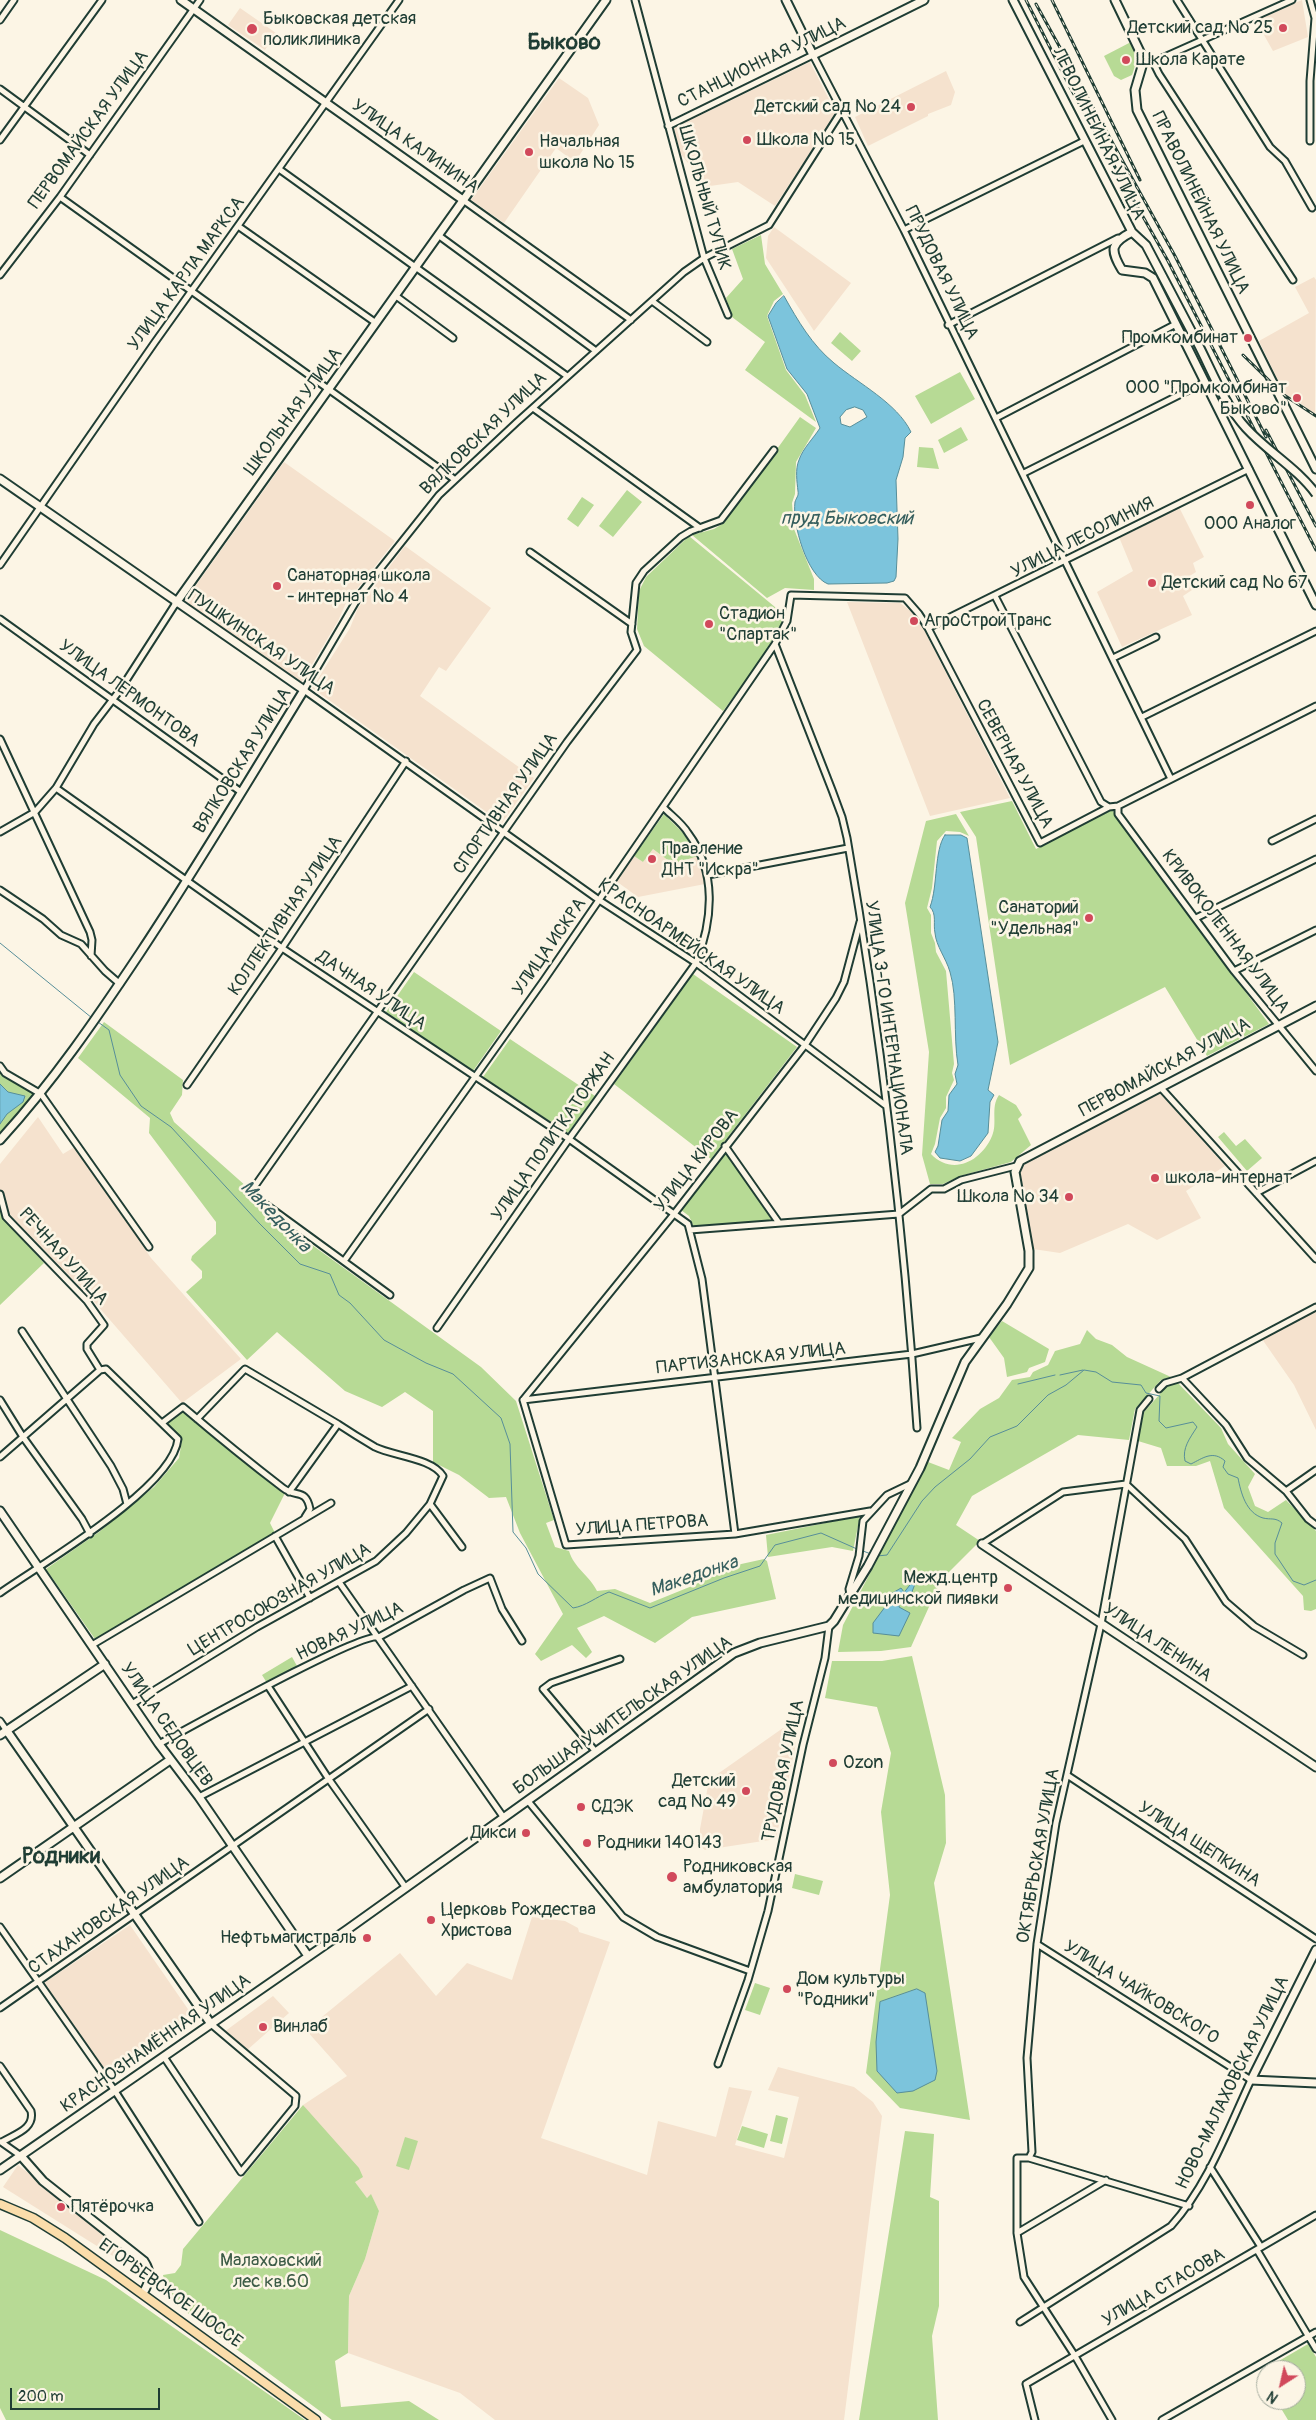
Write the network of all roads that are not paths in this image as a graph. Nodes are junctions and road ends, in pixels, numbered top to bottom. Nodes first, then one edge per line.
1 (14, 0) edge
2 (102, 0) edge
3 (181, 0) edge
4 (200, 0) edge
5 (399, 0) edge
6 (606, 0) edge
7 (635, 0) edge
8 (786, 0) edge
9 (924, 0) edge
10 (1013, 0) edge
11 (1115, 0) edge
12 (1177, 0) edge
13 (1292, 0) edge
14 (1310, 0) edge
15 (194, 9) junction
16 (0, 20) edge
17 (1201, 40) junction
18 (813, 54) junction
19 (0, 89) edge
20 (327, 103) junction
21 (25, 107) junction
22 (842, 112) junction
23 (668, 126) junction
24 (0, 140) edge
25 (1084, 141) junction
26 (1310, 141) dead end
27 (90, 155) junction
28 (280, 169) junction
29 (60, 198) junction
30 (463, 200) junction
31 (1312, 208) dead end
32 (238, 226) junction
33 (904, 230) junction
34 (1132, 232) junction
35 (438, 235) junction
36 (1118, 238) junction
37 (704, 258) junction
38 (416, 267) junction
39 (0, 275) edge
40 (1293, 280) dead end
41 (191, 291) junction
42 (396, 296) junction
43 (652, 301) junction
44 (728, 315) dead end
45 (631, 320) junction
46 (376, 323) junction
47 (1176, 324) junction
48 (948, 325) junction
49 (452, 338) dead end
50 (707, 342) dead end
51 (596, 351) junction
52 (567, 376) junction
53 (1205, 382) junction
54 (329, 390) junction
55 (533, 408) junction
56 (996, 418) junction
57 (774, 450) dead end
58 (1316, 469) edge
59 (1249, 470) junction
60 (1024, 473) junction
61 (0, 479) edge
62 (454, 479) junction
63 (1316, 494) edge
64 (40, 508) junction
65 (700, 528) junction
66 (530, 552) dead end
67 (1066, 562) junction
68 (0, 565) edge
69 (996, 596) junction
70 (176, 603) junction
71 (1316, 605) edge
72 (0, 619) edge
73 (632, 624) junction
74 (928, 628) junction
75 (1316, 631) edge
76 (1156, 637) dead end
77 (775, 644) junction
78 (1113, 658) junction
79 (304, 690) junction
80 (112, 699) junction
81 (1316, 706) edge
82 (1142, 717) junction
83 (0, 739) edge
84 (406, 761) junction
85 (1171, 779) junction
86 (56, 788) junction
87 (242, 792) junction
88 (1118, 806) junction
89 (1109, 807) junction
90 (664, 808) junction
91 (35, 812) junction
92 (1316, 818) edge
93 (0, 832) edge
94 (504, 832) junction
95 (1272, 841) dead end
96 (848, 848) junction
97 (1316, 859) edge
98 (708, 875) junction
99 (187, 881) junction
100 (0, 890) edge
101 (599, 900) junction
102 (1196, 918) junction
103 (860, 921) junction
104 (1316, 930) edge
105 (282, 948) junction
106 (91, 956) junction
107 (696, 963) junction
108 (1234, 971) junction
109 (120, 984) junction
110 (1316, 1006) edge
111 (378, 1012) junction
112 (1279, 1025) junction
113 (805, 1045) junction
114 (0, 1066) edge
115 (1316, 1071) edge
116 (476, 1077) junction
117 (187, 1085) dead end
118 (1161, 1088) junction
119 (41, 1094) junction
120 (886, 1105) junction
121 (569, 1139) junction
122 (0, 1140) edge
123 (725, 1146) junction
124 (1316, 1161) edge
125 (1016, 1166) junction
126 (0, 1194) edge
127 (1256, 1194) junction
128 (674, 1214) junction
129 (899, 1214) junction
130 (779, 1223) junction
131 (690, 1230) junction
132 (149, 1247) dead end
133 (1316, 1259) edge
134 (344, 1261) junction
135 (390, 1295) dead end
136 (1316, 1307) edge
137 (436, 1328) dead end
138 (22, 1331) dead end
139 (981, 1338) junction
140 (912, 1354) junction
141 (100, 1370) junction
142 (1182, 1378) junction
143 (714, 1379) junction
144 (1159, 1389) dead end
145 (0, 1400) edge
146 (68, 1400) junction
147 (523, 1400) junction
148 (1149, 1400) dead end
149 (197, 1419) junction
150 (162, 1423) junction
151 (338, 1424) junction
152 (917, 1428) dead end
153 (23, 1438) junction
154 (0, 1457) edge
155 (1316, 1470) edge
156 (912, 1483) junction
157 (1126, 1484) junction
158 (1286, 1491) junction
159 (289, 1492) junction
160 (331, 1503) dead end
161 (127, 1504) junction
162 (430, 1504) junction
163 (870, 1511) junction
164 (0, 1512) edge
165 (304, 1518) junction
166 (1316, 1525) edge
167 (90, 1534) junction
168 (736, 1534) junction
169 (275, 1536) junction
170 (982, 1544) joint
171 (462, 1547) dead end
172 (38, 1566) junction
173 (339, 1582) junction
174 (0, 1593) edge
175 (850, 1596) junction
176 (310, 1598) junction
177 (1101, 1624) junction
178 (829, 1626) junction
179 (378, 1637) junction
180 (522, 1641) dead end
181 (92, 1645) junction
182 (1304, 1655) dead end
183 (620, 1659) dead end
184 (105, 1664) junction
185 (268, 1686) junction
186 (412, 1686) junction
187 (132, 1704) junction
188 (429, 1709) junction
189 (0, 1721) edge
190 (7, 1731) junction
191 (0, 1735) edge
192 (159, 1744) junction
193 (306, 1744) junction
194 (596, 1752) junction
195 (170, 1760) junction
196 (1316, 1767) edge
197 (1067, 1775) junction
198 (328, 1778) junction
199 (199, 1797) junction
200 (528, 1801) junction
201 (504, 1818) junction
202 (73, 1827) junction
203 (233, 1847) junction
204 (0, 1878) edge
205 (406, 1888) junction
206 (133, 1914) junction
207 (0, 1927) edge
208 (1316, 1939) edge
209 (1037, 1944) junction
210 (1316, 1950) edge
211 (308, 1956) junction
212 (750, 1971) junction
213 (38, 1982) junction
214 (0, 2008) edge
215 (211, 2024) junction
216 (164, 2057) junction
217 (718, 2064) dead end
218 (0, 2066) edge
219 (1251, 2080) junction
220 (1316, 2083) edge
221 (114, 2091) junction
222 (1, 2142) edge
223 (21, 2156) junction
224 (1029, 2158) junction
225 (1210, 2167) junction
226 (0, 2170) edge
227 (1106, 2180) junction
228 (0, 2204) edge
229 (1189, 2206) junction
230 (1316, 2215) edge
231 (199, 2222) dead end
232 (1017, 2233) junction
233 (1259, 2248) junction
234 (143, 2294) junction
235 (1044, 2309) junction
236 (1020, 2322) dead end
237 (1316, 2332) edge
238 (1308, 2337) junction
239 (1316, 2349) edge
240 (1075, 2356) junction
241 (316, 2420) edge
242 (1035, 2420) edge
243 (1112, 2420) edge
244 (1162, 2420) edge

1 - 16 street
2 - 21 street
3 - 15 main road, УЛИЦА КАЛИНИНА
4 - 15 street, ПЕРВОМАЙСКАЯ УЛИЦА
5 - 20 street, УЛИЦА КАРЛА МАРКСА
6 - 30 main road, ШКОЛЬНАЯ УЛИЦА
7 - 23 street, ШКОЛЬНЫЙ ТУПИК
8 - 18 main road, ПРУДОВАЯ УЛИЦА
9 - 18 main road, СТАНЦИОННАЯ УЛИЦА
10 - 25 main road, ЛЕВОЛИНЕЙНАЯ УЛИЦА
11 - 58 main road, ПРАВОЛИНЕЙНАЯ УЛИЦА
12 - 17 street
13 - 17 street
14 - 26 street
15 - 20 main road, УЛИЦА КАЛИНИНА
15 - 27 street, ПЕРВОМАЙСКАЯ УЛИЦА
17 - 31 street
17 - 40 street
18 - 22 street, ПРУДОВАЯ УЛИЦА
18 - 23 street, СТАНЦИОННАЯ УЛИЦА
19 - 21 street
20 - 28 street, УЛИЦА КАРЛА МАРКСА
20 - 30 main road, УЛИЦА КАЛИНИНА
21 - 24 street
21 - 27 street
22 - 33 street, ПРУДОВАЯ УЛИЦА
22 - 37 street, ВЯЛКОВСКАЯ УЛИЦА
23 - 37 street, ШКОЛЬНЫЙ ТУПИК
25 - 33 street
25 - 34 main road, ЛЕВОЛИНЕЙНАЯ УЛИЦА
27 - 29 street, ПЕРВОМАЙСКАЯ УЛИЦА
28 - 32 street, УЛИЦА КАРЛА МАРКСА
28 - 38 street
29 - 39 street, ПЕРВОМАЙСКАЯ УЛИЦА
29 - 41 street
30 - 35 main road, ШКОЛЬНАЯ УЛИЦА
30 - 45 street, УЛИЦА КАЛИНИНА
32 - 41 street, УЛИЦА КАРЛА МАРКСА
32 - 46 street
33 - 48 street, ПРУДОВАЯ УЛИЦА
34 - 36 main road, ЛЕВОЛИНЕЙНАЯ УЛИЦА
34 - 63 main road, bridge
35 - 38 main road, ШКОЛЬНАЯ УЛИЦА
35 - 51 street
36 - 47 main road, ЛЕВОЛИНЕЙНАЯ УЛИЦА
36 - 48 street
37 - 43 street, ВЯЛКОВСКАЯ УЛИЦА
37 - 44 street, ШКОЛЬНЫЙ ТУПИК
38 - 42 main road, ШКОЛЬНАЯ УЛИЦА
38 - 52 street
41 - 54 street
41 - 64 street, УЛИЦА КАРЛА МАРКСА
42 - 46 main road, ШКОЛЬНАЯ УЛИЦА
42 - 49 street
43 - 45 street, ВЯЛКОВСКАЯ УЛИЦА
43 - 50 street
45 - 51 street, ВЯЛКОВСКАЯ УЛИЦА
46 - 54 main road, ШКОЛЬНАЯ УЛИЦА
47 - 53 main road, ЛЕВОЛИНЕЙНАЯ УЛИЦА
47 - 56 street
48 - 56 street, ПРУДОВАЯ УЛИЦА
51 - 52 street, ВЯЛКОВСКАЯ УЛИЦА
52 - 55 street, ВЯЛКОВСКАЯ УЛИЦА
53 - 59 main road, ЛЕВОЛИНЕЙНАЯ УЛИЦА
53 - 60 street
54 - 62 street
54 - 70 main road, ШКОЛЬНАЯ УЛИЦА
55 - 62 street, ВЯЛКОВСКАЯ УЛИЦА
55 - 65 street
56 - 60 street, ПРУДОВАЯ УЛИЦА
57 - 65 street, СПОРТИВНАЯ УЛИЦА
59 - 67 street, УЛИЦА ЛЕСОЛИНИЯ
59 - 71 main road, ЛЕВОЛИНЕЙНАЯ УЛИЦА
60 - 67 street, ПРУДОВАЯ УЛИЦА
61 - 64 main road, ПУШКИНСКАЯ УЛИЦА
62 - 79 street, ВЯЛКОВСКАЯ УЛИЦА
64 - 68 street, УЛИЦА КАРЛА МАРКСА
64 - 70 main road, ПУШКИНСКАЯ УЛИЦА
65 - 73 street, СПОРТИВНАЯ УЛИЦА
66 - 73 street
67 - 69 street, УЛИЦА ЛЕСОЛИНИЯ
67 - 78 street, ПРУДОВАЯ УЛИЦА
69 - 74 street, УЛИЦА ЛЕСОЛИНИЯ
69 - 89 street
70 - 79 main road, ПУШКИНСКАЯ УЛИЦА
70 - 80 street, ШКОЛЬНАЯ УЛИЦА
72 - 80 street, УЛИЦА ЛЕРМОНТОВА
73 - 94 street, СПОРТИВНАЯ УЛИЦА
74 - 77 street, УЛИЦА ИСКРА
74 - 89 street, СЕВЕРНАЯ УЛИЦА
75 - 82 street
76 - 78 street
77 - 90 street, УЛИЦА ИСКРА
77 - 96 street, УЛИЦА 3-ГО ИНТЕРНАЦИОНАЛА
78 - 82 street, ПРУДОВАЯ УЛИЦА
79 - 84 street, ПУШКИНСКАЯ УЛИЦА
79 - 87 main road, ВЯЛКОВСКАЯ УЛИЦА
80 - 86 street, ШКОЛЬНАЯ УЛИЦА
80 - 87 street, УЛИЦА ЛЕРМОНТОВА
81 - 85 street
82 - 85 street, ПРУДОВАЯ УЛИЦА
83 - 91 street
84 - 94 street, ПУШКИНСКАЯ УЛИЦА
84 - 105 street, КОЛЛЕКТИВНАЯ УЛИЦА
85 - 88 street
86 - 91 street, ШКОЛЬНАЯ УЛИЦА
86 - 99 street, ДАЧНАЯ УЛИЦА
87 - 99 main road, ВЯЛКОВСКАЯ УЛИЦА
88 - 89 street
88 - 102 street, КРИВОКОЛЕННАЯ УЛИЦА
90 - 98 street, УЛИЦА ПОЛИТКАТОРЖАН
90 - 101 street, УЛИЦА ИСКРА
91 - 93 street, ШКОЛЬНАЯ УЛИЦА
91 - 106 street
92 - 95 street
94 - 101 street, КРАСНОАРМЕЙСКАЯ УЛИЦА
94 - 111 street, СПОРТИВНАЯ УЛИЦА
96 - 98 street
96 - 103 street, УЛИЦА 3-ГО ИНТЕРНАЦИОНАЛА
97 - 102 street
98 - 107 street, УЛИЦА ПОЛИТКАТОРЖАН
99 - 105 street, ДАЧНАЯ УЛИЦА
99 - 109 main road, ВЯЛКОВСКАЯ УЛИЦА
100 - 106 street
101 - 107 street, КРАСНОАРМЕЙСКАЯ УЛИЦА
101 - 116 street, УЛИЦА ИСКРА
102 - 108 street, КРИВОКОЛЕННАЯ УЛИЦА
103 - 113 street, УЛИЦА КИРОВА
103 - 120 street, УЛИЦА 3-ГО ИНТЕРНАЦИОНАЛА
104 - 108 street
105 - 111 street, ДАЧНАЯ УЛИЦА
105 - 117 street, КОЛЛЕКТИВНАЯ УЛИЦА
106 - 109 street
107 - 113 street, КРАСНОАРМЕЙСКАЯ УЛИЦА
107 - 121 street, УЛИЦА ПОЛИТКАТОРЖАН
108 - 112 street, КРИВОКОЛЕННАЯ УЛИЦА
109 - 119 main road, ВЯЛКОВСКАЯ УЛИЦА
110 - 112 main road, ПЕРВОМАЙСКАЯ УЛИЦА
111 - 116 street, ДАЧНАЯ УЛИЦА
111 - 134 street, СПОРТИВНАЯ УЛИЦА
112 - 115 street, КРИВОКОЛЕННАЯ УЛИЦА
112 - 118 main road, ПЕРВОМАЙСКАЯ УЛИЦА
113 - 120 street, КРАСНОАРМЕЙСКАЯ УЛИЦА
113 - 123 street, УЛИЦА КИРОВА
114 - 119 street
116 - 121 street, ДАЧНАЯ УЛИЦА
116 - 134 street, УЛИЦА ИСКРА
118 - 125 main road, ПЕРВОМАЙСКАЯ УЛИЦА
118 - 127 street
119 - 122 main road, ВЯЛКОВСКАЯ УЛИЦА
119 - 132 street
120 - 129 street, УЛИЦА 3-ГО ИНТЕРНАЦИОНАЛА
121 - 128 street, ДАЧНАЯ УЛИЦА
121 - 137 street, УЛИЦА ПОЛИТКАТОРЖАН
123 - 128 street, УЛИЦА КИРОВА
123 - 130 street
124 - 127 street
125 - 129 street
125 - 139 main road
126 - 141 street, РЕЧНАЯ УЛИЦА
127 - 133 street
128 - 131 street, ДАЧНАЯ УЛИЦА
128 - 147 street, УЛИЦА КИРОВА
129 - 130 street
129 - 140 street, УЛИЦА 3-ГО ИНТЕРНАЦИОНАЛА
130 - 131 street
131 - 143 street
134 - 135 street
136 - 142 street
138 - 146 street
139 - 140 street, ПАРТИЗАНСКАЯ УЛИЦА
139 - 156 main road
140 - 143 street, ПАРТИЗАНСКАЯ УЛИЦА
140 - 152 street, УЛИЦА 3-ГО ИНТЕРНАЦИОНАЛА
141 - 146 street
141 - 150 street, РЕЧНАЯ УЛИЦА
142 - 144 street
142 - 158 street
143 - 147 street, ПАРТИЗАНСКАЯ УЛИЦА
143 - 168 street
145 - 153 street
146 - 153 street
146 - 161 street
147 - 168 street, УЛИЦА ПЕТРОВА
148 - 157 street, ОКТЯБРЬСКАЯ УЛИЦА
149 - 150 street
149 - 151 street
149 - 159 street
150 - 161 street, РЕЧНАЯ УЛИЦА
151 - 159 street
151 - 162 street, ЦЕНТРОСОЮЗНАЯ УЛИЦА
153 - 154 street
153 - 167 street
155 - 158 street
156 - 163 street
156 - 175 main road
157 - 170 street
157 - 177 street, ОКТЯБРЬСКАЯ УЛИЦА
157 - 182 street
158 - 166 street
159 - 165 street
160 - 165 street
161 - 167 street
162 - 171 street
162 - 173 street, ЦЕНТРОСОЮЗНАЯ УЛИЦА
163 - 168 street, УЛИЦА ПЕТРОВА
163 - 175 street
164 - 172 main road, УЛИЦА СЕДОВЦЕВ
165 - 169 street
167 - 172 street
169 - 176 street
169 - 181 street
170 - 177 main road, УЛИЦА ЛЕНИНА
172 - 174 street
172 - 181 main road, УЛИЦА СЕДОВЦЕВ
173 - 176 street, ЦЕНТРОСОЮЗНАЯ УЛИЦА
173 - 179 street
175 - 178 main road
176 - 187 street, ЦЕНТРОСОЮЗНАЯ УЛИЦА
177 - 196 main road, УЛИЦА ЛЕНИНА
177 - 197 street, ОКТЯБРЬСКАЯ УЛИЦА
178 - 194 main road, БОЛЬШАЯ УЧИТЕЛЬСКАЯ УЛИЦА
178 - 212 street, ТРУДОВАЯ УЛИЦА
179 - 180 street, НОВАЯ УЛИЦА
179 - 185 street, НОВАЯ УЛИЦА
179 - 186 street
181 - 184 main road, УЛИЦА СЕДОВЦЕВ
183 - 194 street
184 - 187 main road, УЛИЦА СЕДОВЦЕВ
184 - 190 main road
185 - 192 street, НОВАЯ УЛИЦА
185 - 193 street
186 - 188 street
186 - 193 street
187 - 192 main road, УЛИЦА СЕДОВЦЕВ
188 - 198 street, СТАХАНОВСКАЯ УЛИЦА
188 - 201 street
189 - 190 street
190 - 191 main road
190 - 202 main road
192 - 195 main road, УЛИЦА СЕДОВЦЕВ
193 - 198 street
193 - 199 street
194 - 200 main road, БОЛЬШАЯ УЧИТЕЛЬСКАЯ УЛИЦА
195 - 199 main road, УЛИЦА СЕДОВЦЕВ
195 - 202 main road
197 - 208 street, УЛИЦА ЩЕПКИНА
197 - 209 street, ОКТЯБРЬСКАЯ УЛИЦА
198 - 203 street, СТАХАНОВСКАЯ УЛИЦА
198 - 205 street
199 - 203 main road, УЛИЦА СЕДОВЦЕВ
200 - 201 main road, БОЛЬШАЯ УЧИТЕЛЬСКАЯ УЛИЦА
200 - 212 street
201 - 205 main road, БОЛЬШАЯ УЧИТЕЛЬСКАЯ УЛИЦА
202 - 204 main road
202 - 206 main road
203 - 206 street, СТАХАНОВСКАЯ УЛИЦА
203 - 211 main road, УЛИЦА СЕДОВЦЕВ
205 - 211 main road, БОЛЬШАЯ УЧИТЕЛЬСКАЯ УЛИЦА
206 - 213 street, СТАХАНОВСКАЯ УЛИЦА
206 - 215 main road
207 - 213 street
209 - 219 street, УЛИЦА ЧАЙКОВСКОГО
209 - 224 street, ОКТЯБРЬСКАЯ УЛИЦА
210 - 219 main road, НОВО-МАЛАХОВСКАЯ УЛИЦА
211 - 215 main road, КРАСНОЗНАМЁННАЯ УЛИЦА
212 - 217 street, ТРУДОВАЯ УЛИЦА
213 - 214 street, СТАХАНОВСКАЯ УЛИЦА
213 - 221 street
215 - 216 main road, КРАСНОЗНАМЁННАЯ УЛИЦА
215 - 216 street
216 - 221 main road, КРАСНОЗНАМЁННАЯ УЛИЦА
218 - 222 street
219 - 220 main road, УЛИЦА ЧАЙКОВСКОГО
219 - 225 street, НОВО-МАЛАХОВСКАЯ УЛИЦА
221 - 223 main road, КРАСНОЗНАМЁННАЯ УЛИЦА
221 - 231 street
222 - 223 street
223 - 226 main road, КРАСНОЗНАМЁННАЯ УЛИЦА
223 - 234 main road
224 - 227 street
224 - 232 street
225 - 229 street, НОВО-МАЛАХОВСКАЯ УЛИЦА
225 - 233 street
227 - 229 street
227 - 232 street
228 - 234 main road, ЕГОРЬЕВСКОЕ ШОССЕ
229 - 235 street, НОВО-МАЛАХОВСКАЯ УЛИЦА
230 - 233 street, УЛИЦА СТАСОВА
232 - 235 street
233 - 238 street
233 - 240 street, УЛИЦА СТАСОВА
234 - 241 main road, ЕГОРЬЕВСКОЕ ШОССЕ
235 - 236 street, НОВО-МАЛАХОВСКАЯ УЛИЦА
235 - 240 street
237 - 238 street
238 - 239 street
238 - 244 street
240 - 242 street, УЛИЦА СТАСОВА
240 - 243 street

